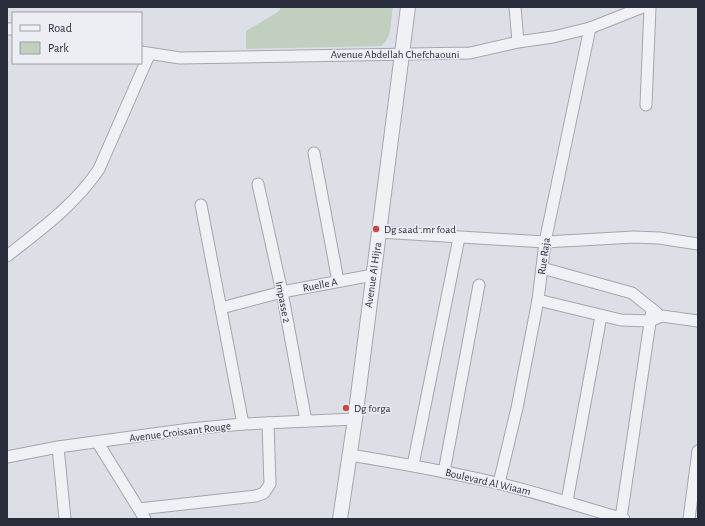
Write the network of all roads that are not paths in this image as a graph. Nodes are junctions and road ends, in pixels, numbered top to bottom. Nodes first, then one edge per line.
1 (408, 7) edge
2 (515, 7) edge
3 (643, 7) edge
4 (650, 7) edge
5 (590, 28) junction
6 (518, 42) junction
7 (145, 53) edge
8 (400, 54) junction
9 (141, 64) edge
10 (646, 105) dead end
11 (314, 153) dead end
12 (258, 184) dead end
13 (201, 206) dead end
14 (379, 232) junction
15 (459, 238) junction
16 (545, 242) junction
17 (698, 244) edge
18 (7, 256) edge
19 (542, 268) junction
20 (373, 275) junction
21 (338, 281) junction
22 (479, 285) dead end
23 (282, 292) junction
24 (538, 300) junction
25 (221, 308) junction
26 (652, 309) junction
27 (601, 316) junction
28 (662, 316) junction
29 (650, 321) junction
30 (698, 321) edge
31 (355, 419) junction
32 (306, 421) junction
33 (268, 423) junction
34 (243, 424) junction
35 (98, 443) junction
36 (58, 447) junction
37 (698, 451) edge
38 (350, 455) junction
39 (7, 457) edge
40 (413, 465) junction
41 (444, 472) junction
42 (499, 483) junction
43 (567, 501) junction
44 (139, 509) junction
45 (599, 515) edge
46 (65, 519) edge
47 (145, 519) edge
48 (340, 519) edge
49 (622, 519) edge
50 (688, 519) edge

1 - 8 street, Avenue Al Hijra
2 - 6 street
3 - 5 street, Avenue Abdellah Chefchaouni
4 - 10 street
5 - 6 street, Avenue Abdellah Chefchaouni
5 - 16 street, Rue Raja
6 - 8 street, Avenue Abdellah Chefchaouni
7 - 8 street, Avenue Abdellah Chefchaouni
8 - 14 street, Avenue Al Hijra
9 - 18 street
11 - 21 street
12 - 23 street, Impasse 2
13 - 25 street
14 - 15 street
14 - 20 street, Avenue Al Hijra
15 - 16 street
15 - 40 street
16 - 17 street
16 - 19 street, Rue Raja
19 - 24 street, Rue Raja
19 - 26 street
20 - 21 street, Ruelle A
20 - 31 street, Avenue Al Hijra
21 - 23 street, Ruelle A
22 - 41 street
23 - 25 street, Ruelle A
23 - 32 street, Impasse 2
24 - 27 street
24 - 42 street, Rue Raja
25 - 34 street
26 - 28 street
26 - 29 street
27 - 29 street
27 - 43 street
28 - 29 street
28 - 30 street
29 - 49 street
31 - 32 street, Avenue Croissant Rouge
31 - 38 street, Avenue Al Hijra
32 - 33 street, Avenue Croissant Rouge
33 - 34 street, Avenue Croissant Rouge
33 - 44 street
34 - 35 street, Avenue Croissant Rouge
35 - 36 street, Avenue Croissant Rouge
35 - 44 street
36 - 39 street, Avenue Croissant Rouge
36 - 46 street
37 - 50 street
38 - 40 street, Boulevard Al Wiaam
38 - 48 street, Avenue Al Hijra
40 - 41 street, Boulevard Al Wiaam
41 - 42 street, Boulevard Al Wiaam
42 - 43 street, Boulevard Al Wiaam
43 - 45 street, Boulevard Al Wiaam
44 - 47 street
45 - 49 street, Boulevard Al Wiaam

